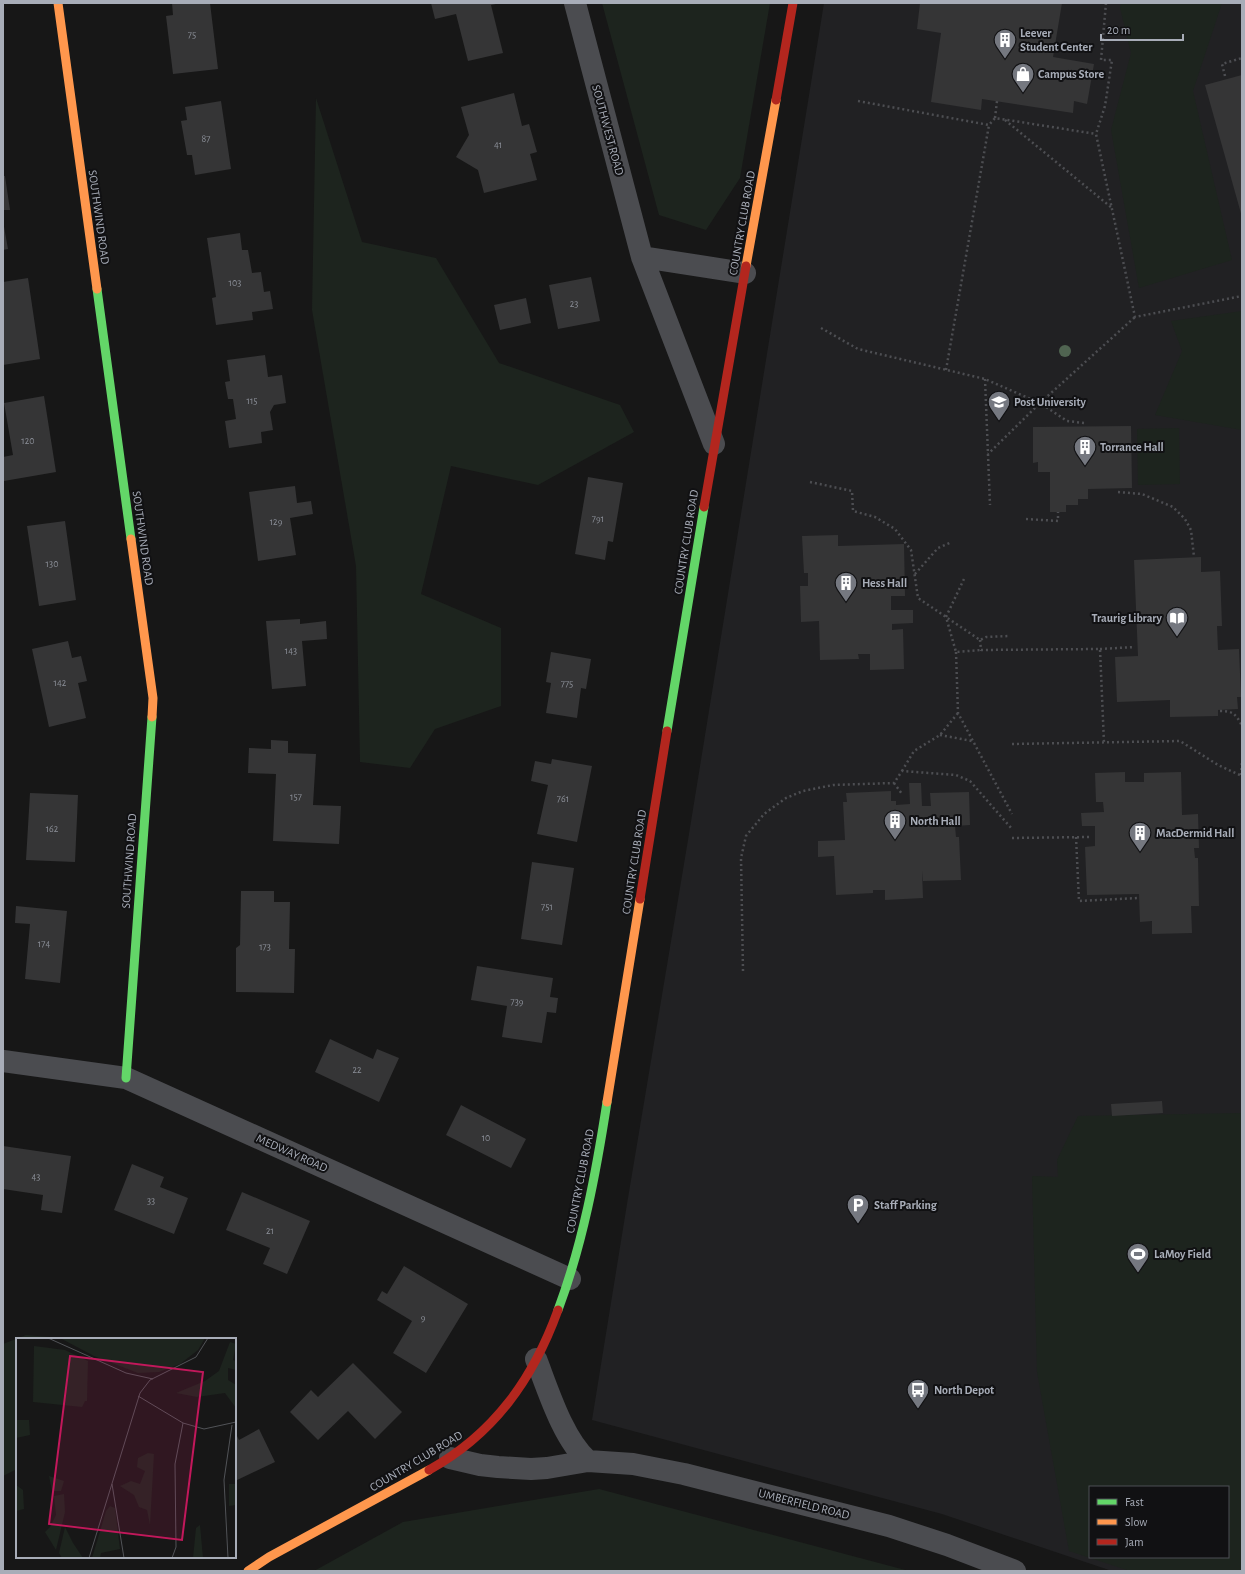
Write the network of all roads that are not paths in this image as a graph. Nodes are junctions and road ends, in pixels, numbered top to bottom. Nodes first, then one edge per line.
1 (58, 3) edge
2 (575, 3) edge
3 (793, 3) edge
4 (642, 257) junction
5 (745, 273) junction
6 (714, 444) junction
7 (3, 1061) edge
8 (126, 1078) junction
9 (570, 1279) junction
10 (536, 1359) junction
11 (450, 1458) junction
12 (588, 1461) junction
13 (248, 1571) edge
14 (1015, 1571) edge

1 - 8 street, SOUTHWIND ROAD
2 - 4 street, SOUTHWEST ROAD
3 - 5 street, COUNTRY CLUB ROAD
4 - 5 street
4 - 6 street, SOUTHWEST ROAD
5 - 6 street, COUNTRY CLUB ROAD
6 - 9 street, COUNTRY CLUB ROAD
7 - 8 street, MEDWAY ROAD
8 - 9 street, MEDWAY ROAD
9 - 10 street, COUNTRY CLUB ROAD
10 - 11 street, COUNTRY CLUB ROAD
10 - 12 street
11 - 12 street, UMBERFIELD ROAD
11 - 13 street, COUNTRY CLUB ROAD
12 - 14 street, UMBERFIELD ROAD

